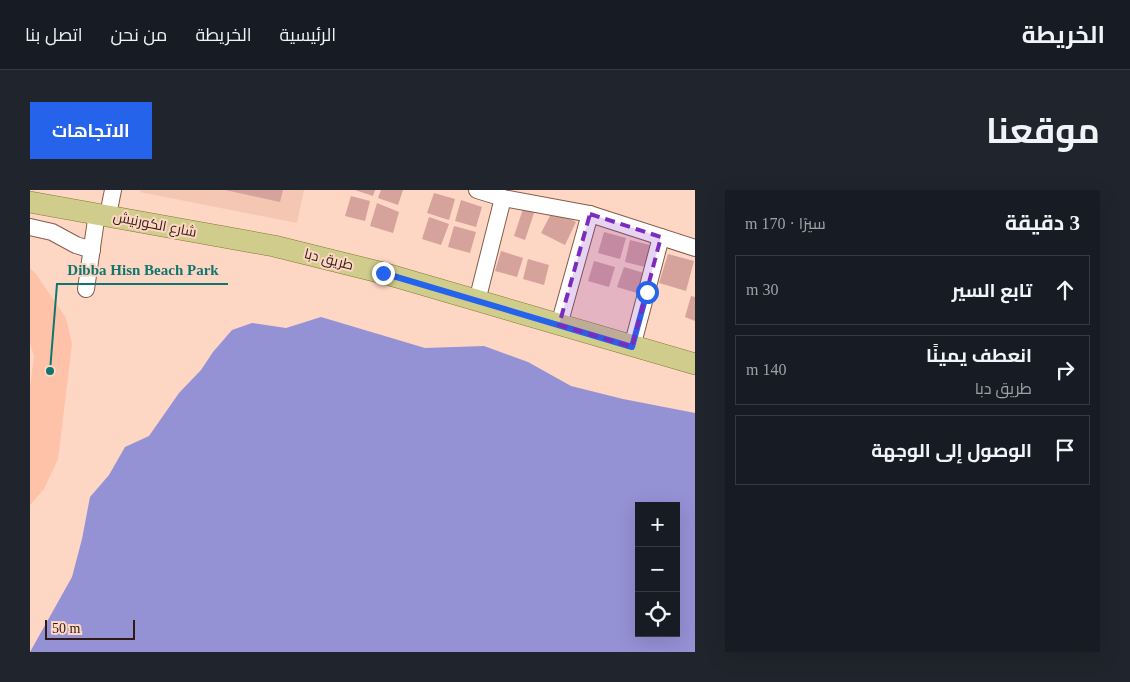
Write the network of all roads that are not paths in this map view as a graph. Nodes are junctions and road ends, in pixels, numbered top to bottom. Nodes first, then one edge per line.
1 (113, 190) edge
2 (476, 190) edge
3 (503, 198) junction
4 (30, 202) edge
5 (103, 214) junction
6 (590, 214) junction
7 (30, 227) edge
8 (661, 237) junction
9 (279, 247) joint
10 (695, 248) edge
11 (92, 250) junction
12 (86, 289) dead end
13 (477, 301) junction
14 (559, 325) junction
15 (632, 347) junction
16 (695, 364) edge

1 - 5 street
2 - 3 street
3 - 6 street
3 - 13 street
4 - 5 main road, شارع الكورنيش
5 - 9 main road, شارع الكورنيش
5 - 11 street
6 - 8 street
6 - 14 street
7 - 11 street
8 - 10 street
8 - 15 street
9 - 13 main road, طريق دبا
11 - 12 street
13 - 14 main road, طريق دبا
14 - 15 main road, طريق دبا
15 - 16 main road, طريق دبا

